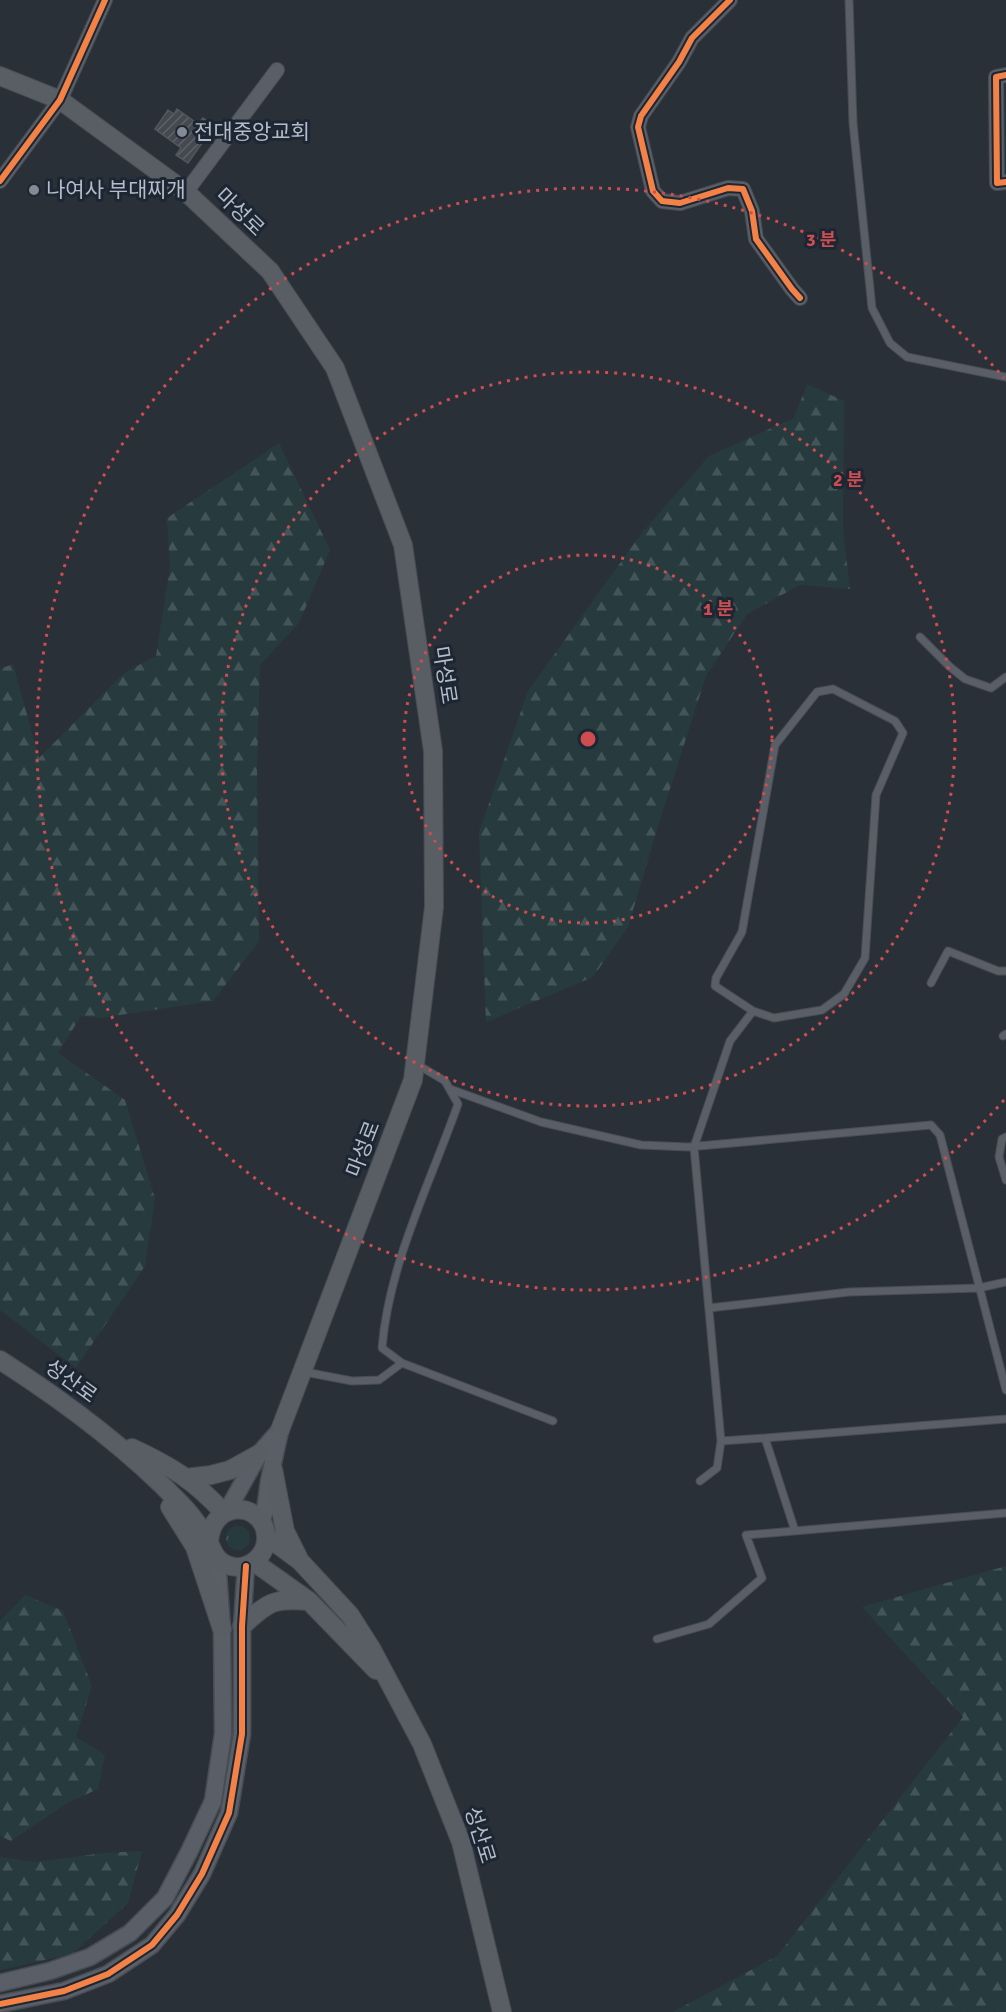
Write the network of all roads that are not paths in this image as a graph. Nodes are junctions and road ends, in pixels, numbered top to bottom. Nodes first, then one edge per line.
1 (105, 0) edge
2 (730, 0) edge
3 (849, 0) edge
4 (277, 70) dead end
5 (1006, 75) edge
6 (0, 76) edge
7 (60, 100) junction
8 (0, 182) edge
9 (1006, 182) edge
10 (186, 192) junction
11 (800, 298) dead end
12 (1006, 377) edge
13 (920, 636) dead end
14 (1006, 677) edge
15 (1006, 971) edge
16 (931, 983) dead end
17 (753, 1011) junction
18 (415, 1064) junction
19 (450, 1089) junction
20 (1006, 1137) edge
21 (694, 1147) junction
22 (1006, 1180) edge
23 (1006, 1282) edge
24 (979, 1288) junction
25 (709, 1308) junction
26 (0, 1360) edge
27 (402, 1363) junction
28 (302, 1372) junction
29 (1006, 1390) edge
30 (1006, 1419) edge
31 (553, 1421) dead end
32 (280, 1430) junction
33 (765, 1438) junction
34 (114, 1440) junction
35 (722, 1441) junction
36 (259, 1454) junction
37 (145, 1467) junction
38 (273, 1469) junction
39 (186, 1478) junction
40 (700, 1481) dead end
41 (226, 1512) junction
42 (1006, 1513) edge
43 (264, 1529) junction
44 (795, 1531) junction
45 (213, 1550) junction
46 (300, 1561) junction
47 (250, 1564) junction
48 (309, 1601) junction
49 (242, 1626) junction
50 (222, 1629) junction
51 (657, 1639) dead end
52 (388, 1681) junction
53 (0, 1983) edge
54 (0, 2004) edge
55 (502, 2012) edge

1 - 7 street
2 - 11 street
3 - 12 lane
4 - 10 street
5 - 9 street
6 - 7 main road, 마성로
7 - 8 street
7 - 10 main road, 마성로
10 - 18 main road, 마성로
13 - 14 lane
15 - 16 lane
17 - 17 lane
17 - 21 lane
18 - 19 lane
18 - 28 main road, 마성로
19 - 21 lane
19 - 27 lane
20 - 22 lane
21 - 24 lane
21 - 25 lane
23 - 24 lane
24 - 25 lane
24 - 29 lane
25 - 35 lane
26 - 34 main road, 성산로
27 - 28 lane
27 - 31 lane
28 - 32 main road, 마성로
30 - 33 lane
32 - 36 street
32 - 38 street
33 - 35 lane
33 - 44 lane
34 - 37 main road
34 - 39 main road
35 - 40 lane
36 - 39 main road
36 - 41 street
37 - 45 main road
37 - 50 main road
38 - 43 street
38 - 46 main road
39 - 41 main road
41 - 43 main road
41 - 45 main road
42 - 44 lane
43 - 46 main road
43 - 47 main road
44 - 51 lane
45 - 47 main road
45 - 50 street
46 - 52 main road, 성산로
47 - 48 main road
47 - 49 street
48 - 49 main road
48 - 52 main road
49 - 54 street
50 - 53 street
52 - 55 main road, 성산로

